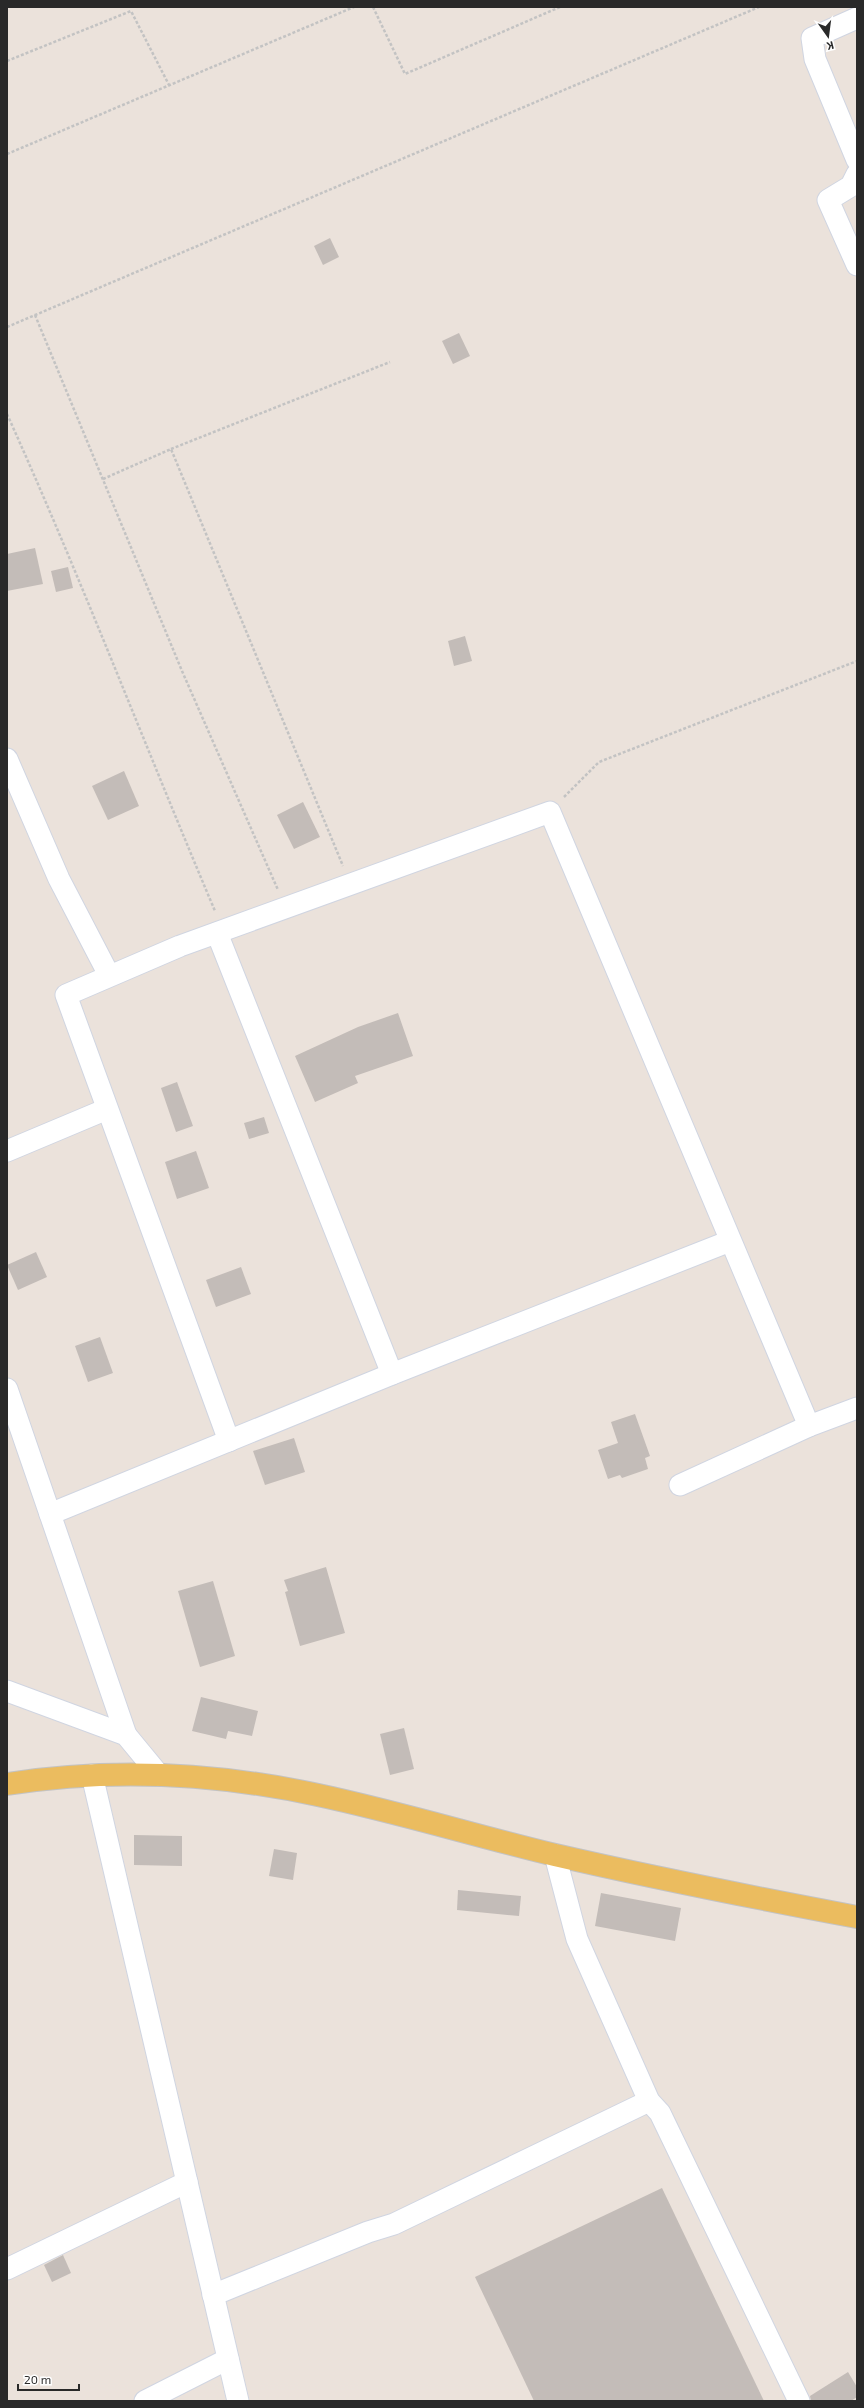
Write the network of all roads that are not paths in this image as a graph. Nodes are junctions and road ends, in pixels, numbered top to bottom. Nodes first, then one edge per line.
1 (857, 18) edge
2 (857, 160) edge
3 (857, 174) edge
4 (857, 265) edge
5 (7, 759) edge
6 (220, 932) junction
7 (109, 975) junction
8 (107, 1109) junction
9 (7, 1151) edge
10 (730, 1240) junction
11 (392, 1374) junction
12 (7, 1389) edge
13 (857, 1408) edge
14 (809, 1426) junction
15 (229, 1441) junction
16 (680, 1485) dead end
17 (50, 1514) junction
18 (7, 1691) edge
19 (126, 1735) junction
20 (92, 1775) junction
21 (159, 1775) junction
22 (7, 1784) edge
23 (555, 1855) junction
24 (857, 1917) edge
25 (649, 2101) junction
26 (187, 2182) junction
27 (7, 2270) edge
28 (213, 2295) junction
29 (228, 2359) junction
30 (145, 2401) edge
31 (238, 2401) edge
32 (799, 2401) edge

1 - 2 street
3 - 4 street
5 - 7 street
6 - 7 street
6 - 10 street
6 - 11 street
7 - 8 street
8 - 9 street
8 - 15 street
10 - 11 street
10 - 14 street
11 - 15 street
12 - 17 street
13 - 14 street
14 - 16 street
15 - 17 street
17 - 19 street
18 - 19 street
19 - 21 street
20 - 21 main road
20 - 22 main road
20 - 26 street
21 - 23 main road
23 - 24 main road
23 - 25 street
25 - 28 street
25 - 32 street
26 - 27 street
26 - 28 street
28 - 29 street
29 - 30 street
29 - 31 street

